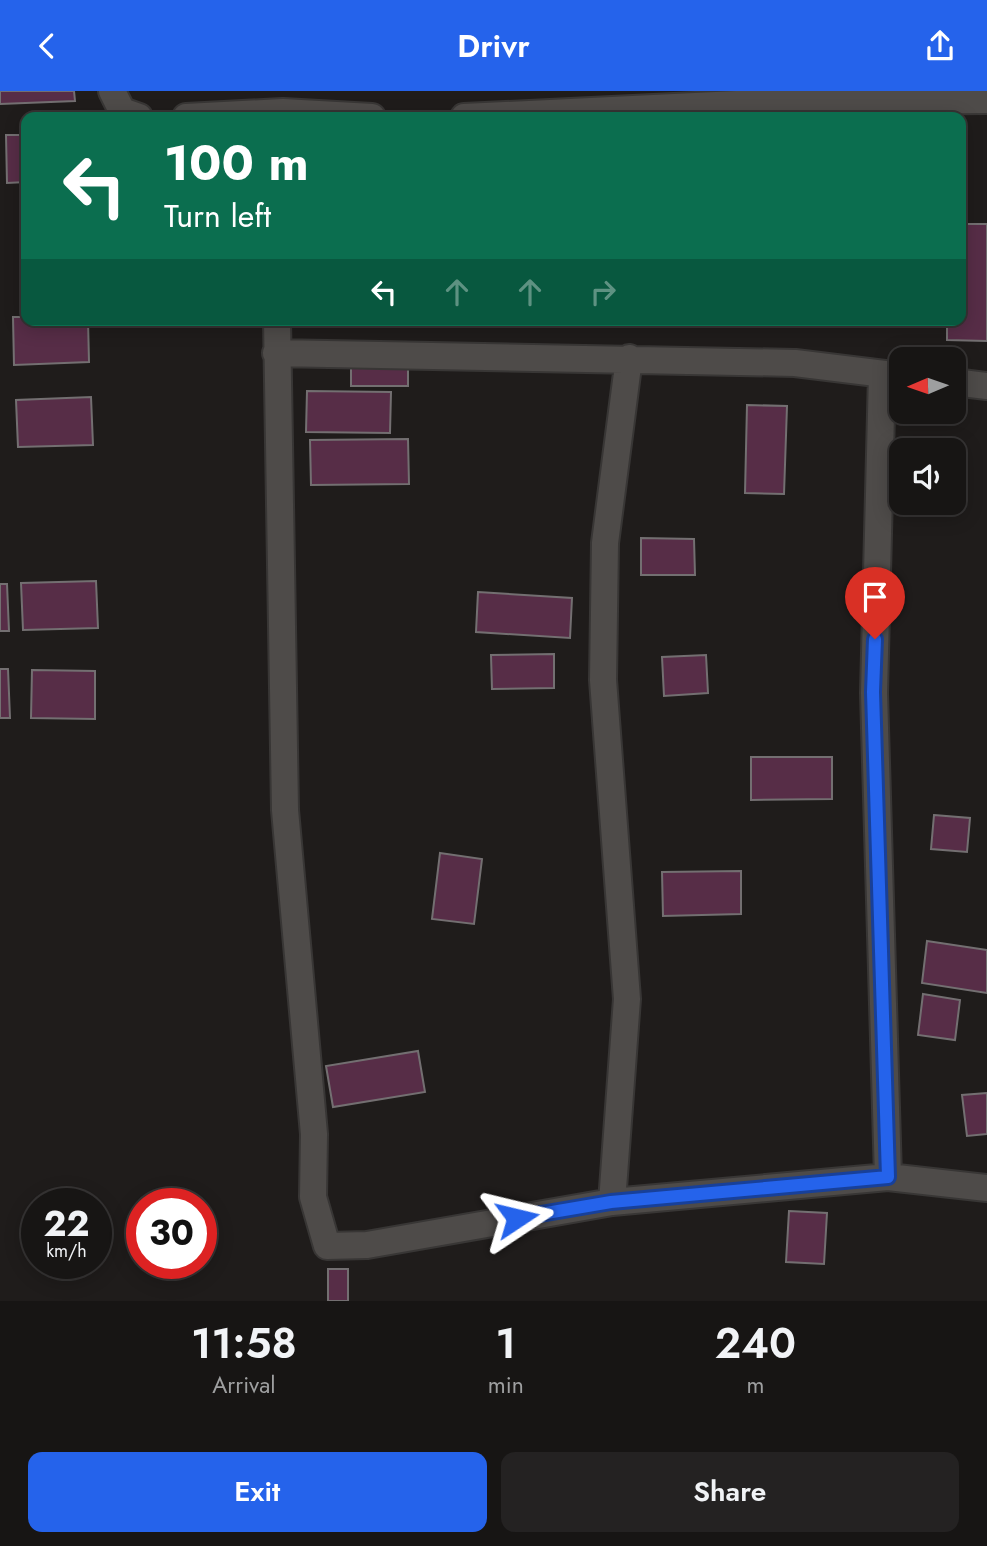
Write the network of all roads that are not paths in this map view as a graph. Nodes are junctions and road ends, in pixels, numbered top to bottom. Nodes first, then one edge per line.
1 (111, 91) edge
2 (779, 96) edge
3 (987, 100) edge
4 (540, 102) edge
5 (283, 107) edge
6 (125, 112) edge
7 (234, 112) edge
8 (328, 112) edge
9 (489, 112) edge
10 (277, 326) edge
11 (276, 353) junction
12 (629, 358) junction
13 (889, 375) edge
14 (966, 383) edge
15 (987, 386) edge
16 (889, 424) edge
17 (888, 1177) junction
18 (987, 1188) edge
19 (611, 1202) junction

1 - 6 street
2 - 3 street
2 - 4 street
4 - 9 street
5 - 7 street
5 - 8 street
10 - 11 street
11 - 12 street
11 - 19 street
12 - 13 street
12 - 19 street
14 - 15 street
16 - 17 street
17 - 18 street
17 - 19 street

